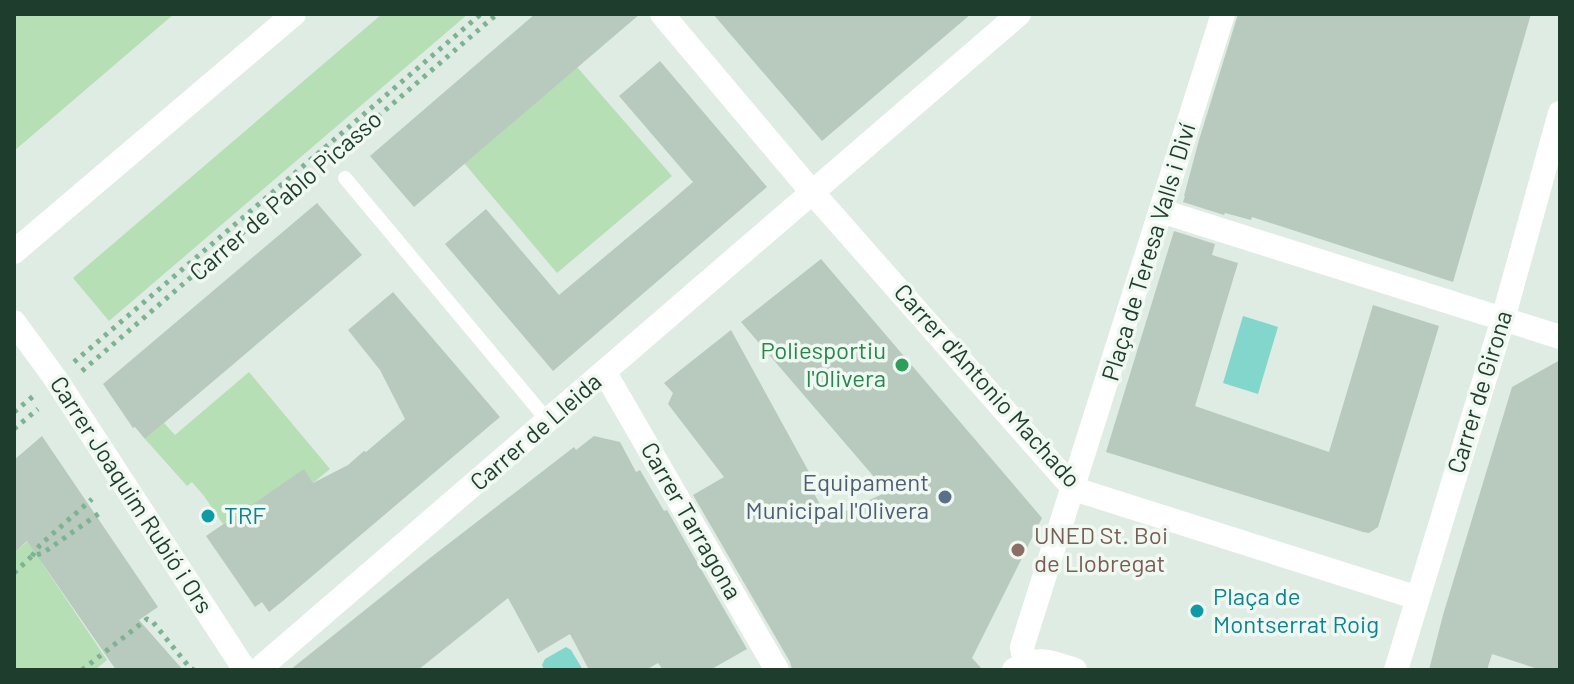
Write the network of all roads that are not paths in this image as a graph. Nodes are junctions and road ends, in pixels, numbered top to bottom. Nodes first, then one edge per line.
1 (294, 14) edge
2 (662, 14) edge
3 (1019, 14) edge
4 (1223, 14) edge
5 (1560, 113) edge
6 (345, 178) dead end
7 (812, 192) junction
8 (1161, 211) junction
9 (14, 252) edge
10 (1503, 319) junction
11 (14, 322) edge
12 (1560, 337) edge
13 (605, 373) junction
14 (548, 421) junction
15 (1074, 489) junction
16 (1418, 598) junction
17 (1028, 664) edge
18 (245, 670) edge
19 (258, 670) edge
20 (777, 670) edge
21 (1075, 670) edge
22 (1396, 670) edge

1 - 9 street
2 - 7 street, Carrer d'Antonio Machado
3 - 7 street
4 - 8 street, Plaça de Teresa Valls i Diví
5 - 10 street, Carrer de Girona
6 - 14 lane
7 - 13 street, Carrer de Lleida
7 - 15 street, Carrer d'Antonio Machado
8 - 10 street
8 - 15 street, Plaça de Teresa Valls i Diví
10 - 12 street
10 - 16 street, Carrer de Girona
11 - 18 street, Carrer Joaquim Rubió i Ors
13 - 14 street, Carrer de Lleida
13 - 20 street, Carrer Tarragona
14 - 19 street, Carrer de Lleida
15 - 16 street, Carrer d'Antonio Machado
15 - 17 street
16 - 22 street, Carrer de Girona
17 - 21 street

